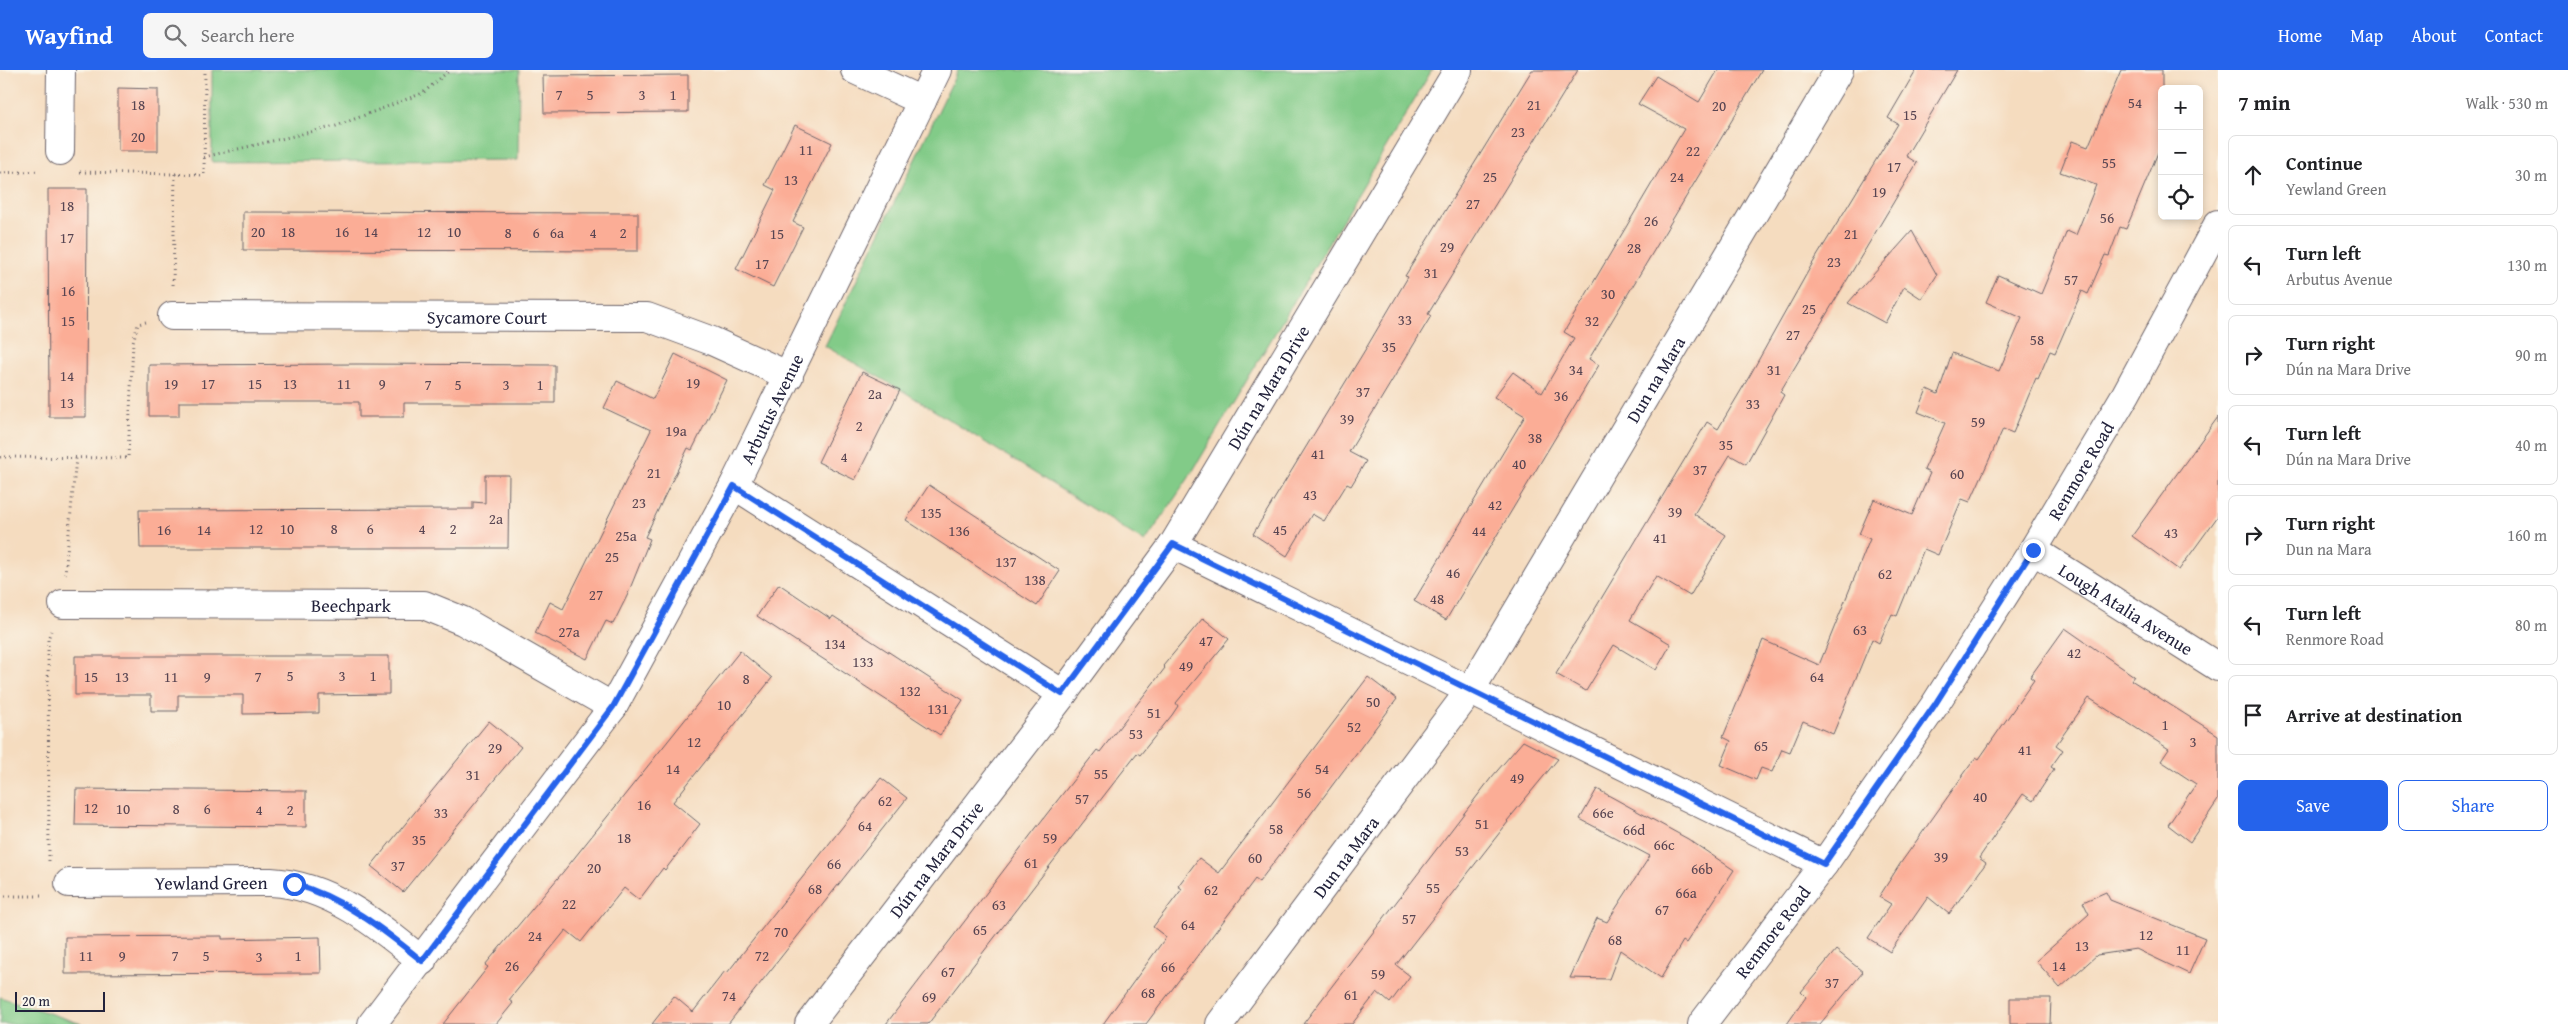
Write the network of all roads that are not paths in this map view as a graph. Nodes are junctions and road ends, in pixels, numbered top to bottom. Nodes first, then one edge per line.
1 (61, 70) edge
2 (855, 70) edge
3 (937, 70) edge
4 (1458, 70) edge
5 (1839, 70) edge
6 (922, 102) junction
7 (52, 161) road end
8 (2218, 224) edge
9 (172, 316) road end
10 (789, 376) junction
11 (734, 486) junction
12 (1173, 544) junction
13 (2033, 550) junction
14 (63, 604) road end
15 (2218, 667) edge
16 (1471, 689) junction
17 (1062, 694) junction
18 (613, 707) junction
19 (1824, 864) junction
20 (56, 883) road end
21 (422, 961) junction
22 (372, 1024) edge
23 (808, 1024) edge
24 (1220, 1024) edge
25 (1702, 1024) edge

1 - 7 street
2 - 6 street
3 - 6 street, Arbutus Avenue
4 - 12 street, Dún na Mara Drive
5 - 16 street, Dun na Mara
6 - 10 street, Arbutus Avenue
8 - 13 street, Renmore Road
9 - 10 street, Sycamore Court
10 - 11 street, Arbutus Avenue
11 - 17 street
11 - 18 street, Arbutus Avenue
12 - 16 street
12 - 17 street, Dún na Mara Drive
13 - 15 street, Lough Atalia Avenue
13 - 19 street, Renmore Road
14 - 18 street, Beechpark
16 - 19 street
16 - 24 street, Dun na Mara
17 - 23 street, Dún na Mara Drive
18 - 21 street, Arbutus Avenue
19 - 25 street, Renmore Road
20 - 21 street, Yewland Green
21 - 22 street, Arbutus Avenue

